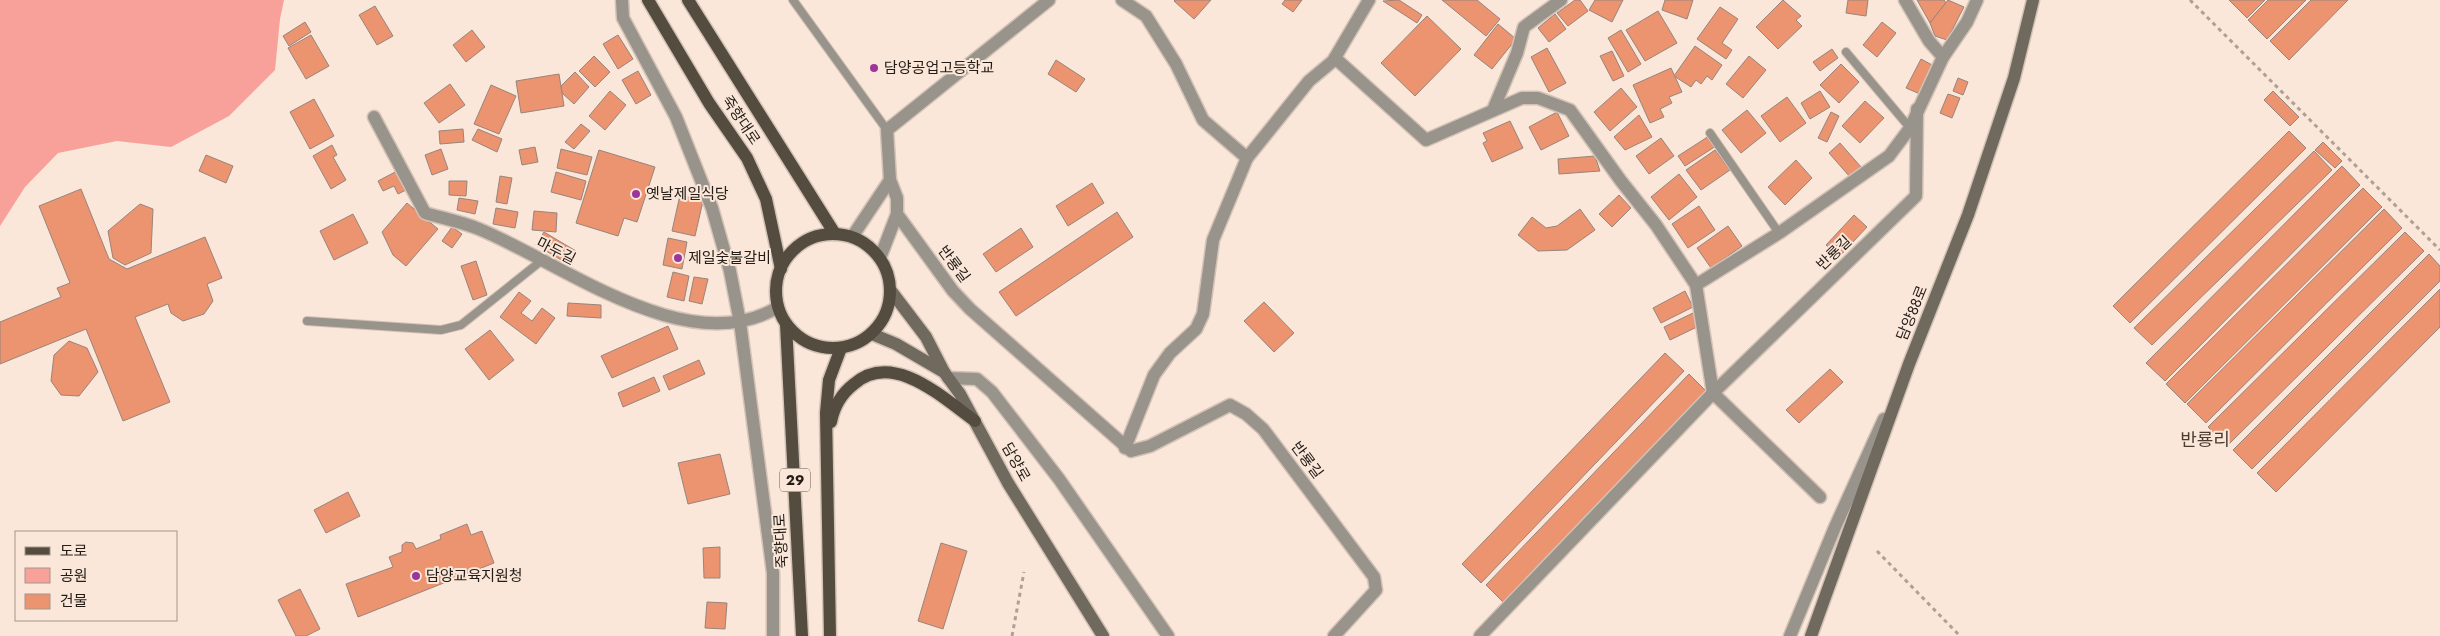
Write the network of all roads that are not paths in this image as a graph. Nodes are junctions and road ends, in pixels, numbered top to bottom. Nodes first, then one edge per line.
1 (622, 0) edge
2 (648, 0) edge
3 (688, 0) edge
4 (793, 0) edge
5 (1049, 0) edge
6 (1122, 0) edge
7 (1369, 0) edge
8 (1562, 0) edge
9 (1905, 0) edge
10 (1977, 0) edge
11 (2033, 0) edge
12 (1846, 52) dead end
13 (1943, 57) junction
14 (1335, 58) junction
15 (1917, 109) junction
16 (1494, 110) junction
17 (374, 117) dead end
18 (1910, 128) junction
19 (887, 130) junction
20 (1710, 133) dead end
21 (1247, 158) junction
22 (890, 180) junction
23 (897, 214) junction
24 (1779, 233) junction
25 (835, 234) junction
26 (852, 237) junction
27 (880, 258) junction
28 (541, 261) junction
29 (781, 269) junction
30 (1696, 285) junction
31 (891, 291) junction
32 (778, 307) junction
33 (307, 321) dead end
34 (740, 322) junction
35 (786, 324) junction
36 (872, 334) junction
37 (841, 348) junction
38 (1909, 364) junction
39 (946, 375) junction
40 (1714, 393) junction
41 (975, 421) junction
42 (1126, 448) junction
43 (825, 457) junction
44 (1820, 497) dead end
45 (773, 636) edge
46 (802, 636) edge
47 (830, 636) edge
48 (1103, 636) edge
49 (1168, 636) edge
50 (1334, 636) edge
51 (1480, 636) edge
52 (1790, 636) edge
53 (1811, 636) edge

1 - 34 street
2 - 29 main road, 죽향대로
3 - 25 main road, 죽향대로
4 - 19 lane
5 - 19 street
6 - 21 street
7 - 14 street
8 - 16 street
9 - 13 street
10 - 13 street, 반룡길
11 - 38 main road, 담양88로
12 - 18 lane
13 - 15 street, 반룡길
14 - 16 street
14 - 21 street
15 - 18 street, 반룡길
15 - 40 street, 반룡길
16 - 30 street
17 - 28 street, 마두길
18 - 24 street, 반룡길
19 - 22 street
20 - 24 lane
21 - 42 street
22 - 23 street
22 - 26 street
23 - 27 street
23 - 42 street, 반룡길
24 - 30 street, 반룡길
25 - 26 main road
25 - 29 main road
26 - 27 main road
27 - 31 main road
28 - 33 lane
28 - 34 street, 마두길
29 - 32 main road
30 - 40 street
31 - 36 main road
31 - 39 main road
32 - 34 street, 마두길
32 - 35 main road
34 - 45 street
35 - 37 main road
35 - 46 main road, 죽향대로 / 29
36 - 37 main road
36 - 39 main road, 담양로
37 - 43 main road, 29
38 - 52 street
38 - 53 main road, 담양88로
39 - 41 main road, 담양로
39 - 49 street
40 - 44 street
40 - 51 street, 반룡길
41 - 43 main road
41 - 48 main road, 담양로
42 - 50 street, 반룡길
43 - 47 main road, 29

